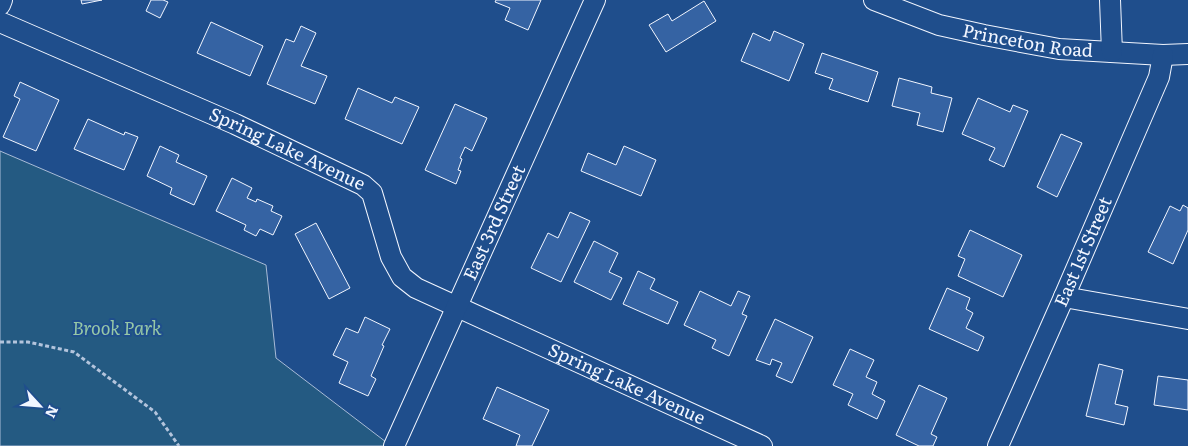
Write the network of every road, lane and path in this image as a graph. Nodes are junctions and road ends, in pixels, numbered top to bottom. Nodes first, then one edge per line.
1 (2, 0) edge
2 (595, 0) edge
3 (874, 0) edge
4 (1110, 0) edge
5 (0, 5) edge
6 (0, 22) edge
7 (1112, 52) junction
8 (1188, 54) edge
9 (1163, 55) junction
10 (1064, 297) junction
11 (456, 308) junction
12 (1188, 319) edge
13 (0, 342) edge
14 (179, 446) edge
15 (394, 446) edge
16 (762, 446) edge
17 (998, 446) edge

1 - 5 street
2 - 11 street, East 3rd Street
3 - 7 street, Princeton Road
4 - 7 street
6 - 11 street, Spring Lake Avenue
7 - 9 street, Princeton Road
8 - 9 street, Princeton Road
9 - 10 street, East 1st Street
10 - 12 street
10 - 17 street, East 1st Street
11 - 15 street, East 3rd Street
11 - 16 street, Spring Lake Avenue
13 - 14 path

